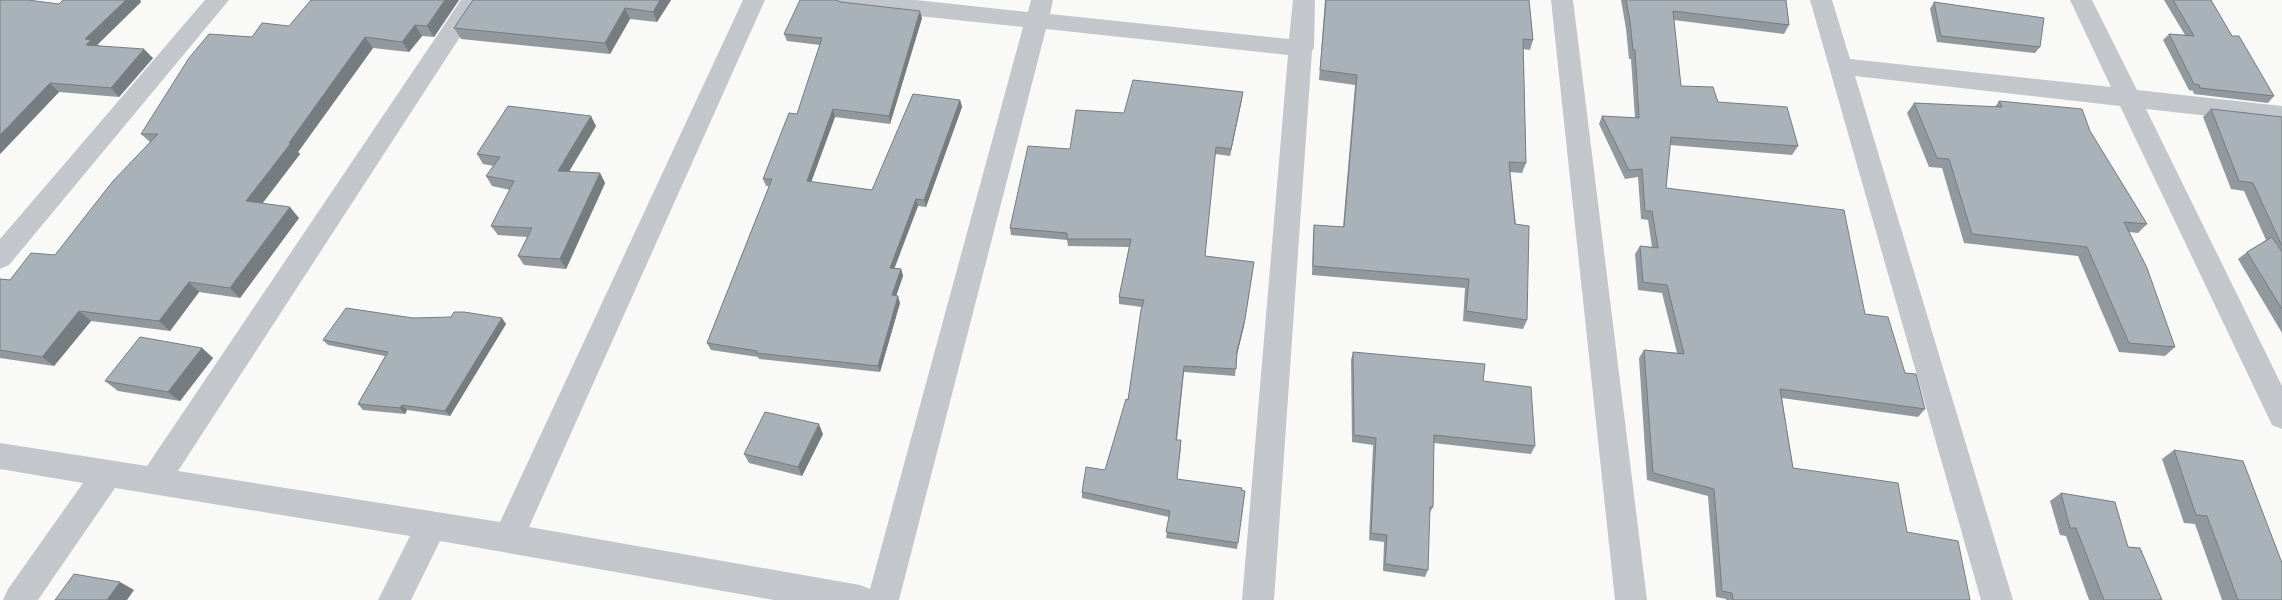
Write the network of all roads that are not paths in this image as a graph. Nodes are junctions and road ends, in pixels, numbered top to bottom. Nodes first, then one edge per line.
1 (218, 0) edge
2 (473, 0) edge
3 (754, 0) edge
4 (843, 0) edge
5 (1304, 0) edge
6 (1562, 0) edge
7 (1821, 0) edge
8 (2081, 0) edge
9 (1040, 10) edge
10 (1302, 48) junction
11 (1842, 66) junction
12 (2128, 99) junction
13 (2282, 116) edge
14 (0, 258) edge
15 (2282, 416) edge
16 (0, 456) edge
17 (107, 474) junction
18 (155, 480) junction
19 (431, 527) junction
20 (508, 538) junction
21 (768, 593) edge
22 (19, 600) edge
23 (394, 600) edge
24 (860, 600) edge
25 (883, 600) edge
26 (1258, 600) edge
27 (1630, 600) edge
28 (1997, 600) edge

1 - 14 street
2 - 18 street
3 - 20 street
4 - 9 street
5 - 10 street
6 - 27 street
7 - 11 street
8 - 12 street
9 - 10 street
9 - 25 street
10 - 26 street
11 - 12 street
11 - 28 street
12 - 13 street
12 - 15 street
16 - 17 street
17 - 18 street
17 - 22 street
18 - 19 street
19 - 20 street
19 - 23 street
20 - 21 street
21 - 24 street

